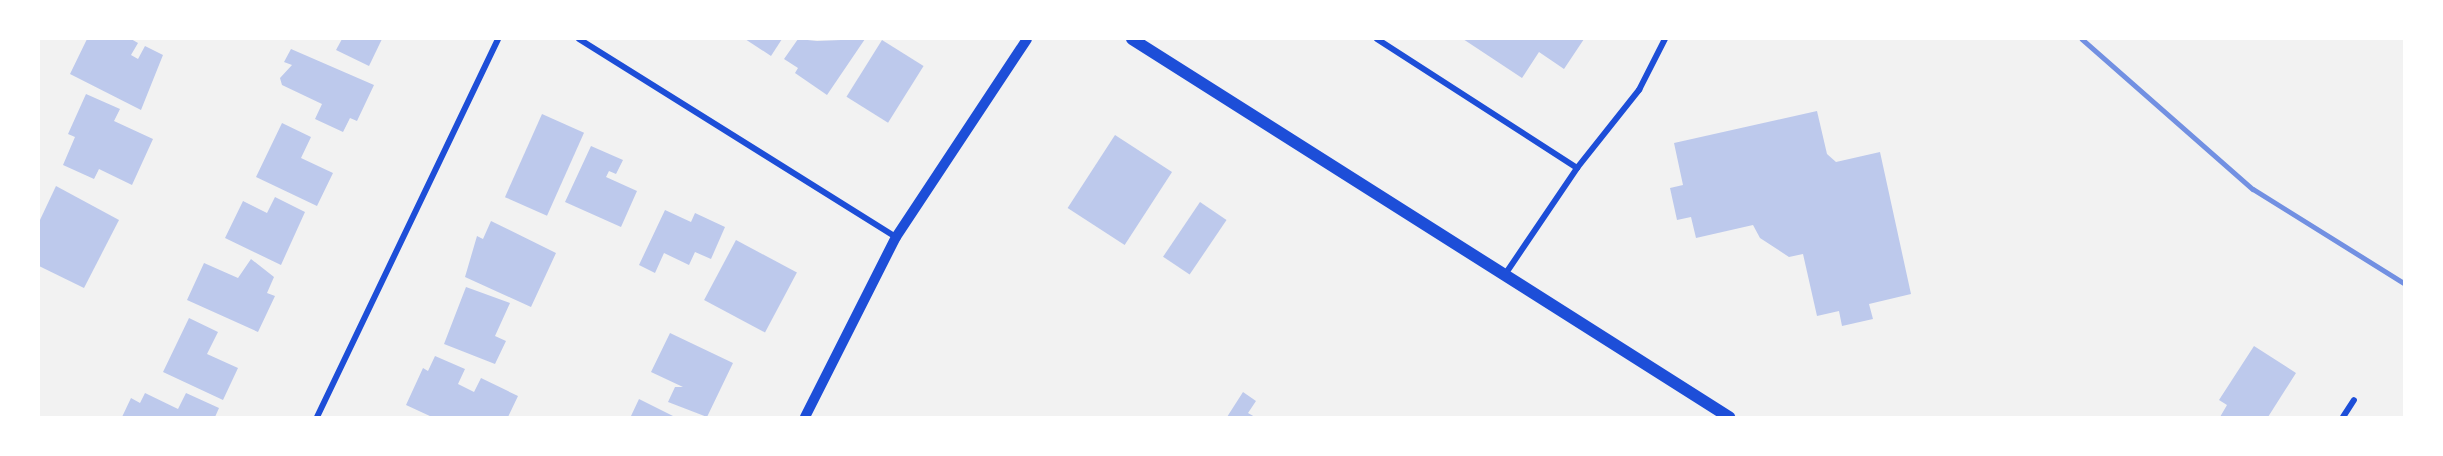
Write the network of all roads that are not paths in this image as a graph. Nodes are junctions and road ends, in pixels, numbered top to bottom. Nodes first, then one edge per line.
1 (498, 39) edge
2 (579, 39) edge
3 (1027, 39) edge
4 (1132, 39) edge
5 (1377, 39) edge
6 (1665, 39) edge
7 (1577, 168) junction
8 (896, 237) junction
9 (1506, 273) junction
10 (2355, 400) dead end
11 (317, 417) edge
12 (805, 417) edge
13 (1729, 417) edge
14 (2343, 417) edge

1 - 11 street
2 - 8 street
3 - 8 street
4 - 9 main road
5 - 7 street
6 - 7 street
7 - 9 street
8 - 12 street
9 - 13 main road
10 - 14 street

